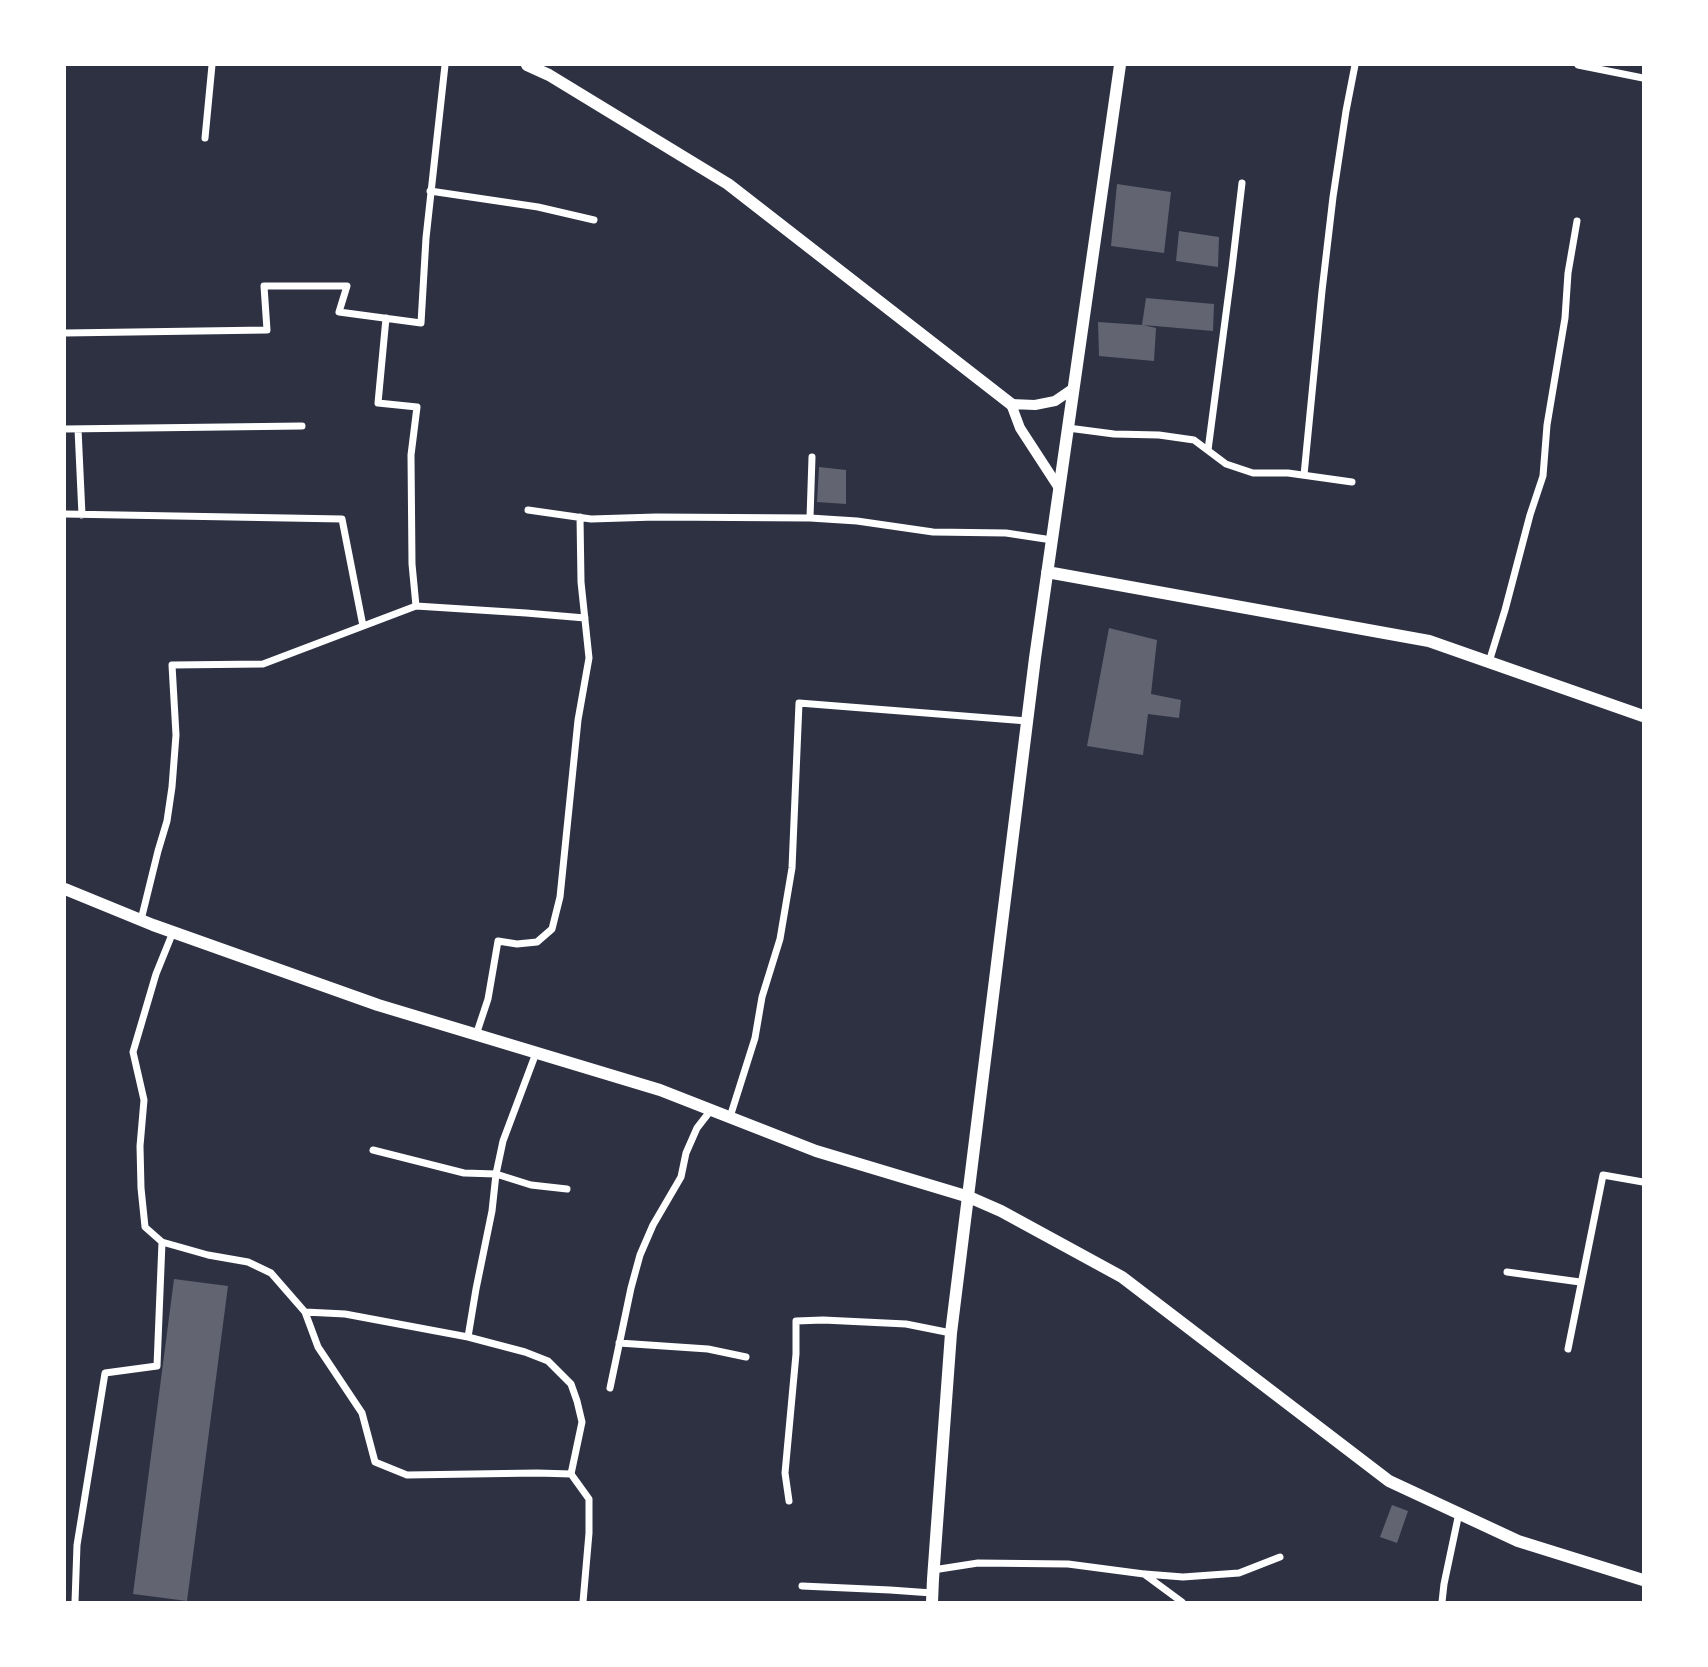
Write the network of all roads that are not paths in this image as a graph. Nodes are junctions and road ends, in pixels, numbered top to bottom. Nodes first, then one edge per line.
1 (212, 65) edge
2 (445, 65) edge
3 (527, 65) edge
4 (1120, 65) edge
5 (1356, 65) edge
6 (1578, 65) edge
7 (1643, 78) edge
8 (205, 138) dead end
9 (1242, 183) dead end
10 (430, 191) junction
11 (594, 220) dead end
12 (1577, 221) dead end
13 (386, 318) junction
14 (65, 333) edge
15 (1074, 388) junction
16 (1011, 404) junction
17 (302, 426) dead end
18 (1068, 428) junction
19 (65, 429) edge
20 (78, 429) junction
21 (1208, 450) junction
22 (812, 457) dead end
23 (1304, 475) junction
24 (1352, 482) dead end
25 (1059, 488) junction
26 (528, 510) dead end
27 (65, 514) edge
28 (82, 515) junction
29 (580, 517) junction
30 (810, 518) junction
31 (1052, 540) junction
32 (1047, 572) junction
33 (416, 606) junction
34 (585, 618) junction
35 (363, 626) junction
36 (1489, 662) junction
37 (1643, 716) edge
38 (1027, 721) junction
39 (65, 889) edge
40 (141, 920) junction
41 (173, 932) junction
42 (476, 1035) junction
43 (536, 1053) junction
44 (711, 1110) junction
45 (730, 1117) junction
46 (373, 1150) dead end
47 (496, 1174) junction
48 (1643, 1182) edge
49 (567, 1189) dead end
50 (970, 1197) junction
51 (162, 1242) junction
52 (1507, 1272) dead end
53 (1580, 1282) junction
54 (304, 1312) junction
55 (951, 1333) junction
56 (468, 1337) junction
57 (619, 1343) junction
58 (1568, 1349) dead end
59 (746, 1357) dead end
60 (610, 1388) dead end
61 (572, 1474) junction
62 (789, 1501) dead end
63 (1459, 1513) junction
64 (1280, 1558) dead end
65 (933, 1570) junction
66 (1144, 1574) junction
67 (1643, 1580) edge
68 (802, 1586) dead end
69 (932, 1598) edge
70 (75, 1602) edge
71 (583, 1602) edge
72 (1182, 1602) edge
73 (1442, 1602) edge

1 - 8 street
2 - 10 street
3 - 16 main road
4 - 15 main road
5 - 23 street
6 - 7 street
9 - 21 street
10 - 11 street
10 - 13 street
12 - 36 street
13 - 14 street
13 - 33 street
15 - 16 street
15 - 18 main road
16 - 25 street
17 - 20 street
18 - 21 street
18 - 25 main road
19 - 20 street
20 - 28 street
21 - 23 street
22 - 30 street
23 - 24 street
25 - 31 main road
26 - 29 street
27 - 28 street
28 - 35 street
29 - 30 street
29 - 34 street
30 - 31 street
31 - 32 main road
32 - 36 main road
32 - 38 main road
33 - 34 street
33 - 35 street
34 - 42 street
35 - 40 street
36 - 37 main road
38 - 45 street
38 - 50 main road
39 - 40 main road
40 - 41 main road
41 - 42 main road
41 - 51 street
42 - 43 main road
43 - 44 main road
43 - 47 street
44 - 45 main road
44 - 57 street
45 - 50 main road
46 - 47 street
47 - 49 street
47 - 56 street
48 - 53 street
50 - 55 main road
50 - 63 main road
51 - 54 street
51 - 70 street
52 - 53 street
53 - 58 street
54 - 56 street
54 - 61 street
55 - 62 street
55 - 65 main road
56 - 61 street
57 - 59 street
57 - 60 street
61 - 71 street
63 - 67 main road
63 - 73 street
64 - 66 street
65 - 66 street
65 - 69 main road
66 - 72 street
68 - 69 street

